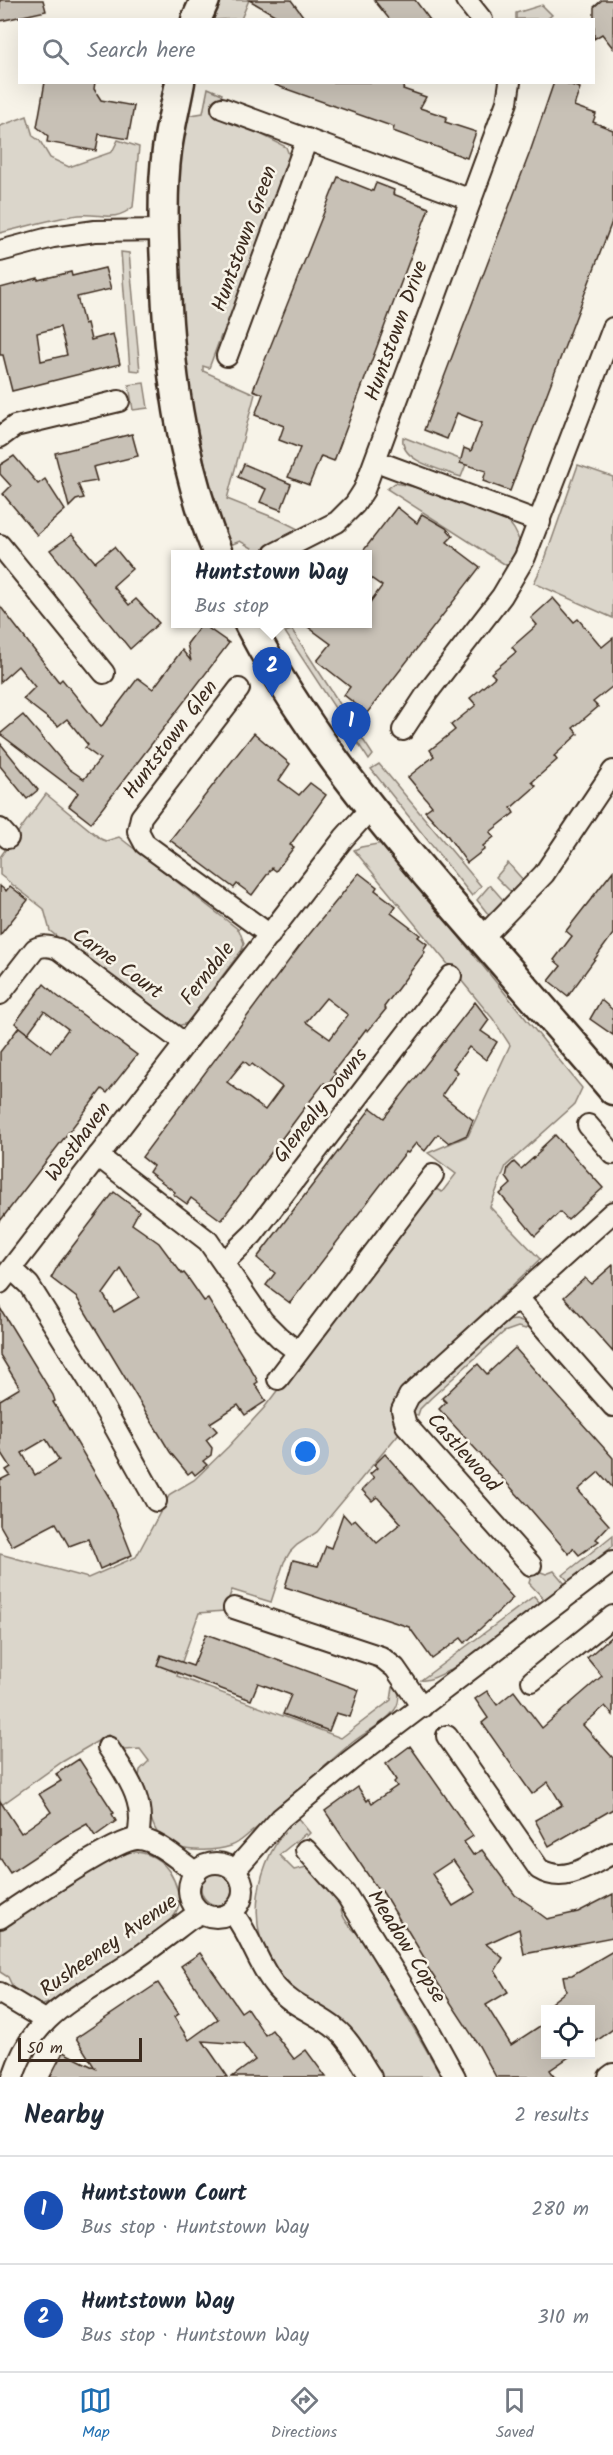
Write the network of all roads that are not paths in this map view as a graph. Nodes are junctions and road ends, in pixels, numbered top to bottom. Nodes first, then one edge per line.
1 (205, 0) edge
2 (466, 0) edge
3 (197, 18) edge
4 (480, 18) edge
5 (180, 84) edge
6 (510, 84) edge
7 (222, 108) dead end
8 (307, 139) junction
9 (471, 200) junction
10 (164, 230) junction
11 (0, 251) edge
12 (613, 328) edge
13 (227, 357) dead end
14 (119, 401) dead end
15 (0, 437) edge
16 (376, 461) junction
17 (540, 522) junction
18 (0, 545) edge
19 (216, 550) edge
20 (284, 550) edge
21 (251, 628) edge
22 (104, 674) dead end
23 (239, 689) dead end
24 (403, 730) dead end
25 (613, 771) edge
26 (370, 809) junction
27 (270, 935) junction
28 (481, 939) junction
29 (451, 976) dead end
30 (0, 994) edge
31 (184, 1043) junction
32 (613, 1090) edge
33 (588, 1125) dead end
34 (613, 1154) edge
35 (98, 1156) junction
36 (433, 1175) dead end
37 (613, 1212) edge
38 (224, 1262) junction
39 (6, 1276) edge
40 (518, 1298) junction
41 (297, 1351) junction
42 (278, 1379) dead end
43 (613, 1406) edge
44 (156, 1501) dead end
45 (613, 1561) edge
46 (531, 1565) dead end
47 (234, 1608) dead end
48 (613, 1616) edge
49 (532, 1681) dead end
50 (422, 1707) junction
51 (447, 1736) dead end
52 (108, 1747) dead end
53 (137, 1839) junction
54 (306, 1850) dead end
55 (613, 1853) edge
56 (235, 1870) junction
57 (196, 1873) junction
58 (232, 1912) junction
59 (201, 1913) junction
60 (0, 1918) edge
61 (0, 1993) edge
62 (45, 2020) junction
63 (613, 2074) edge
64 (13, 2077) edge
65 (371, 2077) edge
66 (455, 2077) edge
67 (609, 2077) edge

1 - 3 street
2 - 4 street
5 - 10 street
6 - 9 street, Huntstown Drive
7 - 8 street
8 - 9 street
8 - 13 street, Huntstown Green
9 - 16 street, Huntstown Drive
10 - 11 street
10 - 19 street
12 - 17 street
14 - 15 street
16 - 17 street
16 - 20 street, Huntstown Drive
17 - 24 street
18 - 22 street
21 - 26 street
23 - 27 street, Huntstown Glen
25 - 28 street
26 - 27 street, Ferndale
26 - 28 street
27 - 31 street, Ferndale
28 - 32 street
29 - 38 street, Glenealy Downs
30 - 31 street, Carne Court
31 - 35 street, Westhaven
33 - 34 street
35 - 38 street
35 - 39 street, Westhaven
36 - 41 street
37 - 40 street, Castlewood
38 - 41 street
39 - 44 street, Westhaven
40 - 43 street
40 - 46 street, Castlewood
41 - 42 street
45 - 50 street
47 - 50 street
48 - 49 street
50 - 56 street
51 - 55 street
52 - 53 street
53 - 57 street
53 - 60 street
54 - 66 street, Meadow Copse
56 - 57 street
56 - 58 street
57 - 59 street
58 - 59 street
58 - 65 street
59 - 62 street, Rusheeney Avenue
61 - 62 street, Rusheeney Avenue
62 - 64 street, Rusheeney Avenue
63 - 67 street

